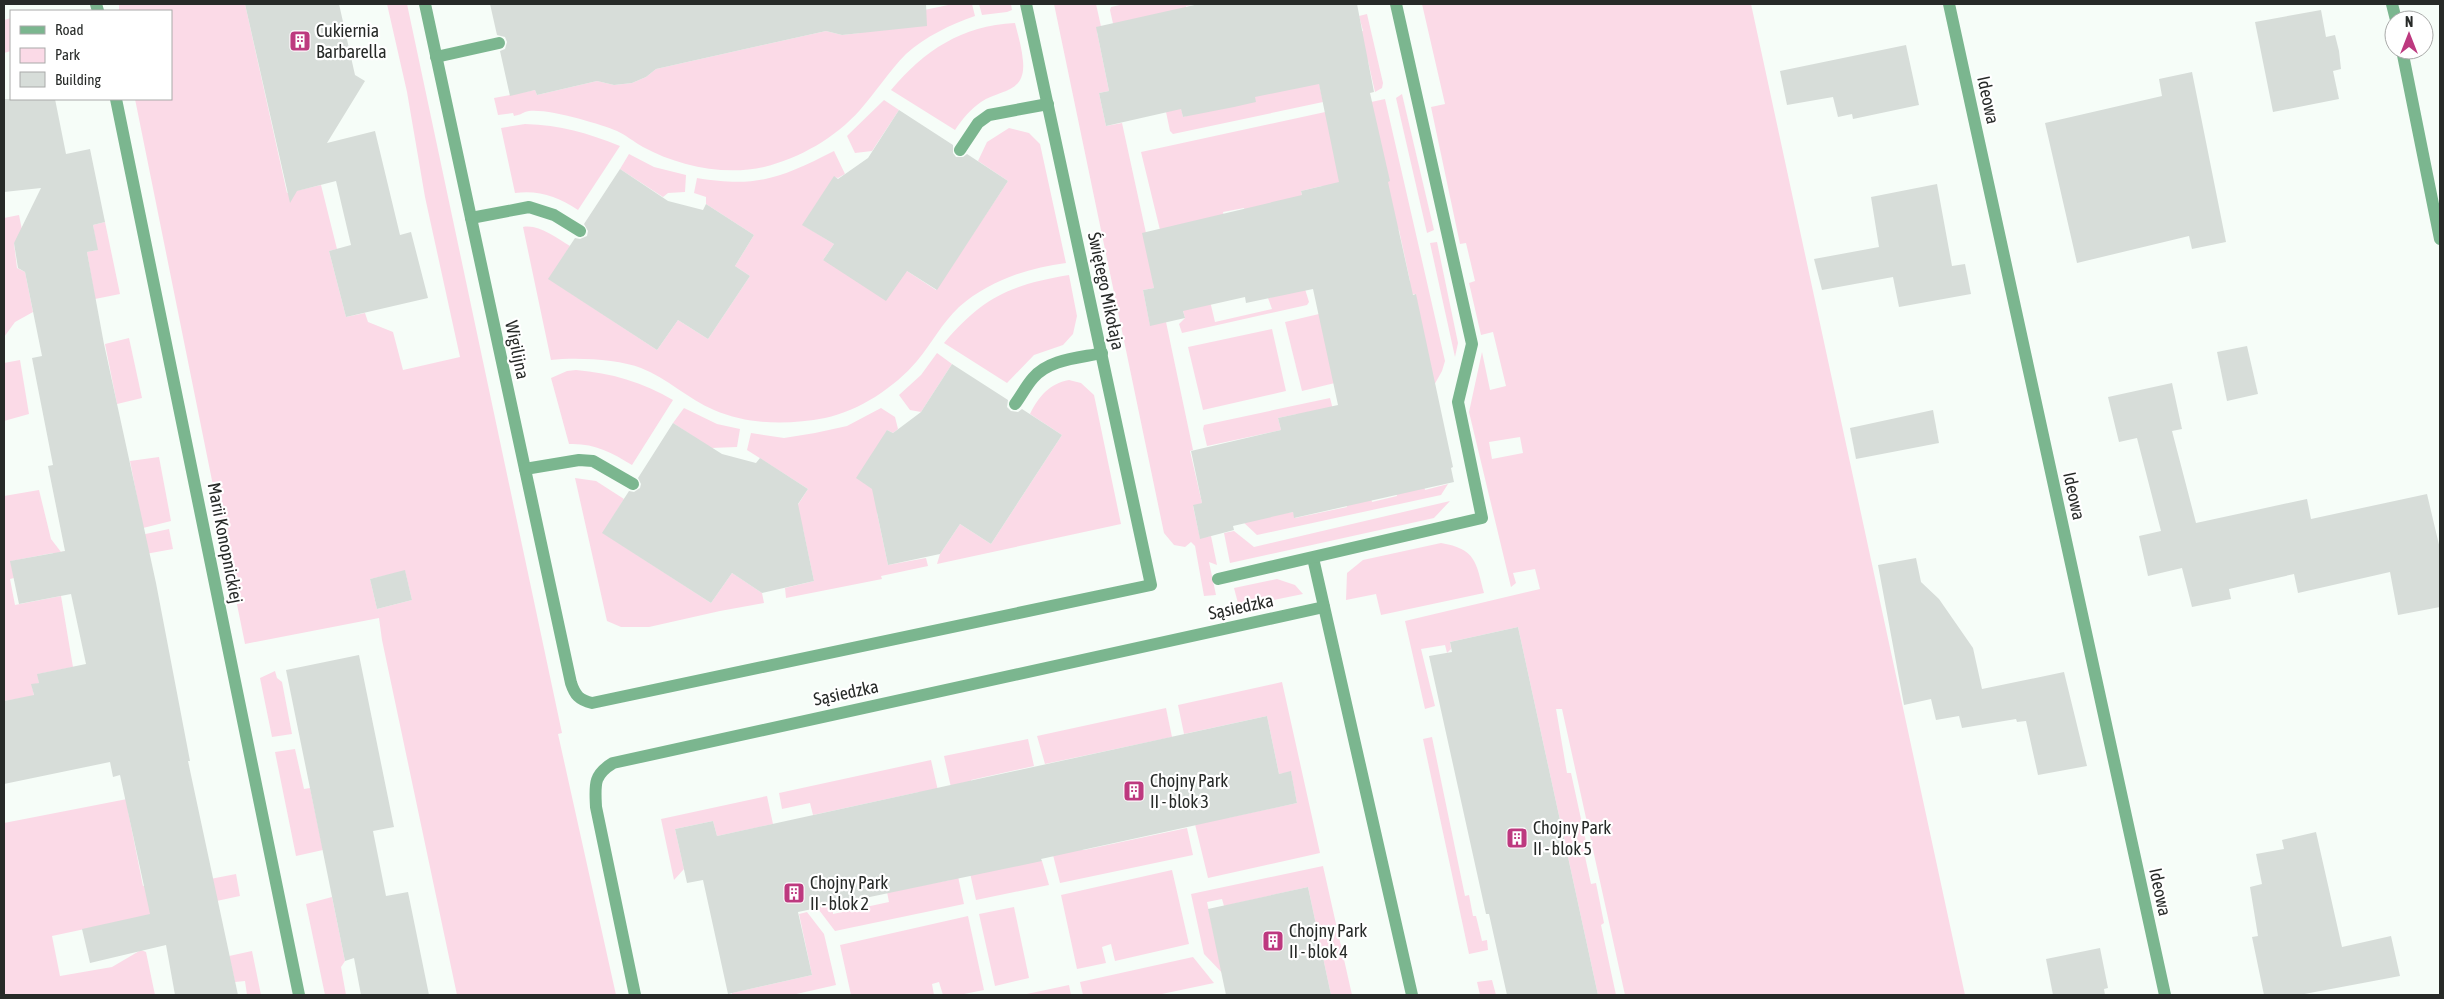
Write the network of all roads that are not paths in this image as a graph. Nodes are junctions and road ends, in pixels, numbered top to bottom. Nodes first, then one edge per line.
1 (425, 4) edge
2 (1026, 4) edge
3 (1396, 4) edge
4 (1949, 4) edge
5 (499, 43) dead end
6 (436, 57) junction
7 (2404, 60) edge
8 (116, 100) edge
9 (1048, 104) junction
10 (960, 150) dead end
11 (471, 218) junction
12 (580, 231) dead end
13 (2440, 239) edge
14 (1102, 353) junction
15 (1015, 404) dead end
16 (525, 469) junction
17 (634, 484) dead end
18 (1313, 558) junction
19 (1218, 579) dead end
20 (1324, 607) junction
21 (582, 701) joint
22 (299, 995) edge
23 (635, 995) edge
24 (1412, 995) edge
25 (2165, 995) edge

1 - 6 street, Wigilijna
2 - 9 street, Świętego Mikołaja
3 - 18 street
4 - 25 street, Ideowa
5 - 6 street
6 - 11 street, Wigilijna
7 - 13 street
8 - 22 street, Marii Konopnickiej
9 - 10 street
9 - 14 street, Świętego Mikołaja
11 - 12 street
11 - 16 street, Wigilijna
14 - 15 street
14 - 21 street, Świętego Mikołaja
16 - 17 street
16 - 21 street, Wigilijna
18 - 19 street
18 - 20 street
20 - 23 street, Sąsiedzka
20 - 24 street

